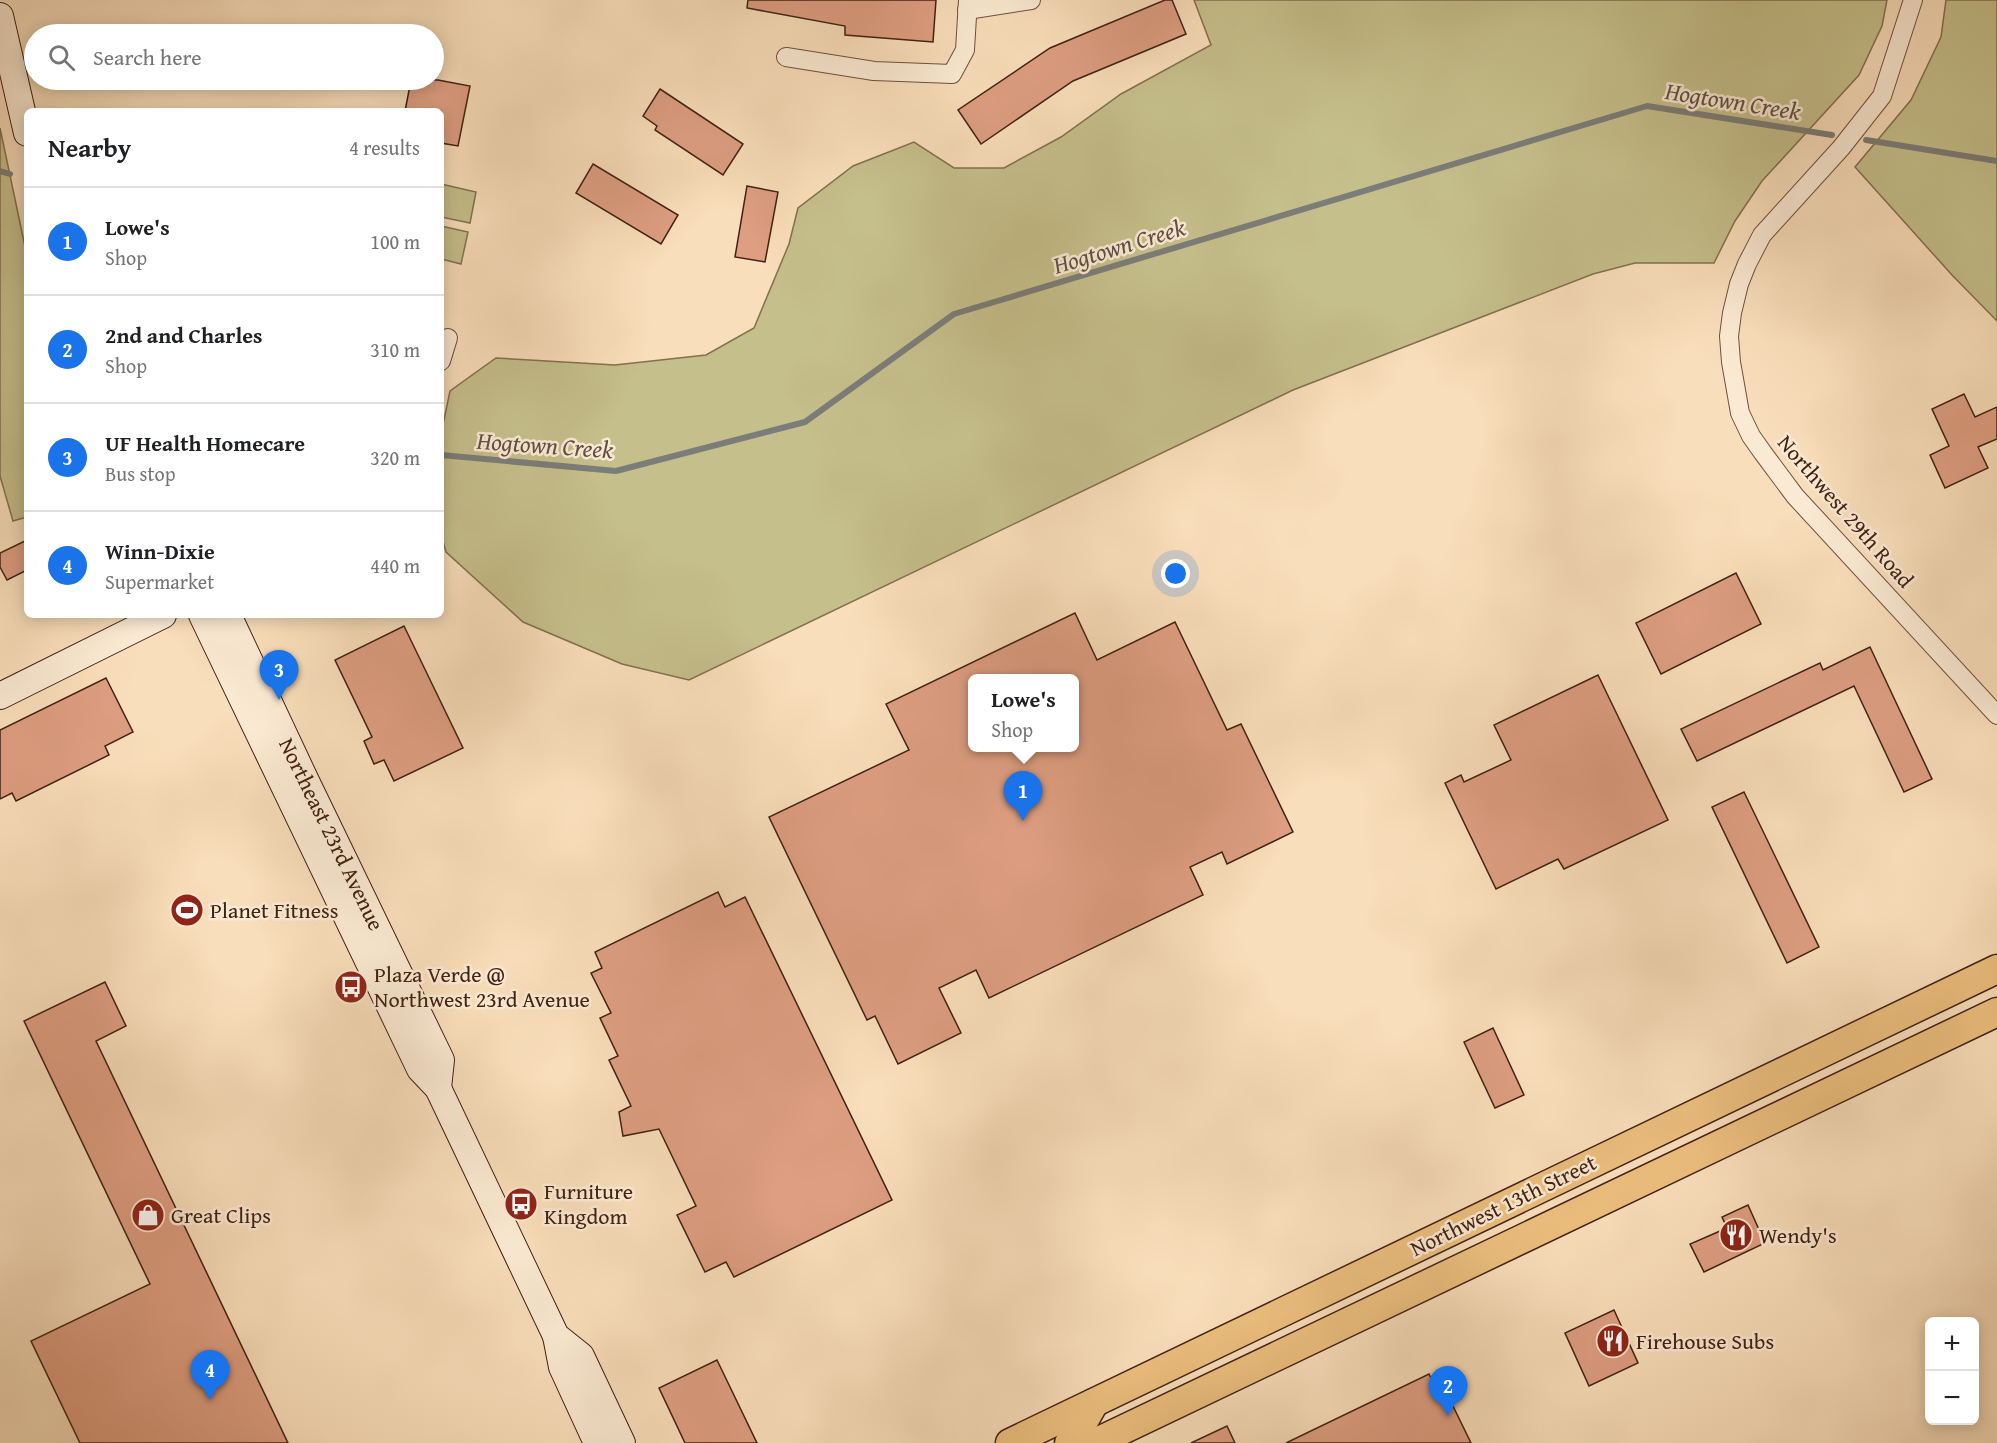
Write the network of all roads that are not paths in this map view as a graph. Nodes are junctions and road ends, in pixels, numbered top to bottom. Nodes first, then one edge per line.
1 (1031, 0) edge
2 (1913, 0) edge
3 (967, 5) edge
4 (0, 16) edge
5 (786, 57) dead end
6 (6, 72) edge
7 (24, 124) edge
8 (448, 338) dead end
9 (444, 352) edge
10 (158, 618) edge
11 (203, 618) edge
12 (229, 618) edge
13 (0, 696) edge
14 (1997, 715) edge
15 (1997, 969) edge
16 (1997, 1012) edge
17 (438, 1088) junction
18 (1484, 1215) junction
19 (1501, 1249) junction
20 (556, 1336) junction
21 (1172, 1365) junction
22 (1094, 1403) junction
23 (1104, 1439) edge
24 (597, 1443) edge
25 (622, 1443) edge
26 (1010, 1443) edge
27 (1069, 1443) edge

1 - 3 street
2 - 14 street, Northwest 29th Road
3 - 5 street
4 - 6 street
6 - 7 street
8 - 9 street
10 - 13 street
11 - 17 street, Northeast 23rd Avenue
12 - 17 street, Northeast 23rd Avenue
15 - 18 main road, Northwest 13th Street
16 - 19 main road, Northwest 13th Street
17 - 20 street, Northeast 23rd Avenue
18 - 19 main road
18 - 21 main road, Northwest 13th Street
19 - 23 main road, Northwest 13th Street
20 - 24 street
20 - 25 street, Northeast 23rd Avenue
21 - 22 main road, Northwest 13th Street
21 - 23 main road
22 - 26 main road, Northwest 13th Street
22 - 27 main road

